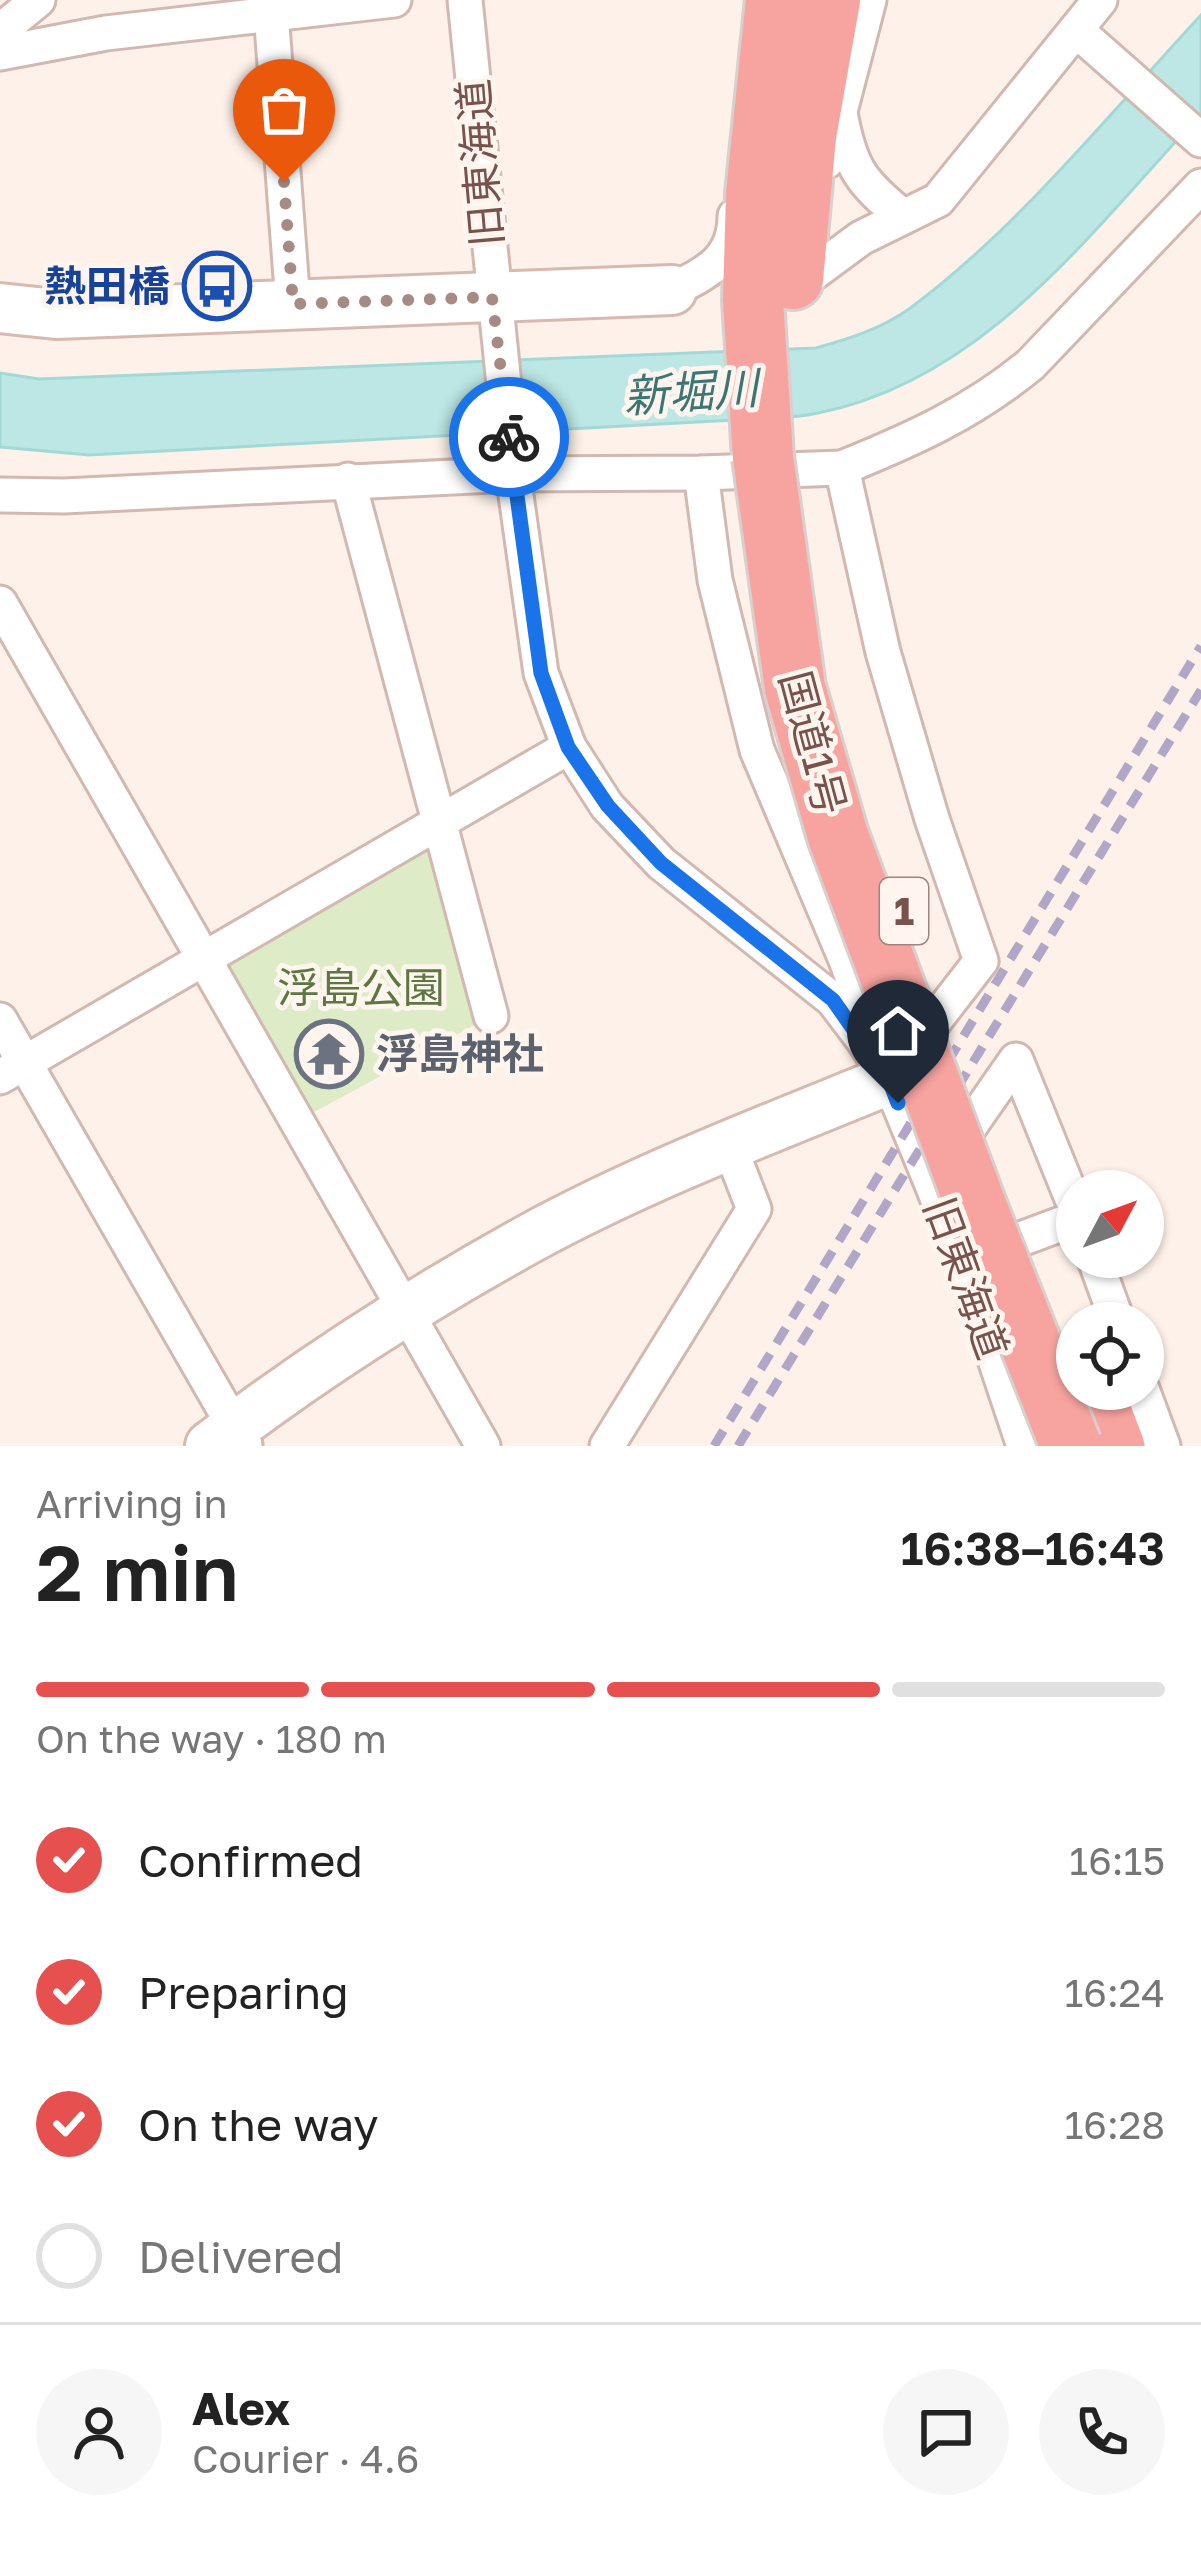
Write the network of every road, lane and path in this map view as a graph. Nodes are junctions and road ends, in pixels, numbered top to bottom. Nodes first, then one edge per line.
1 (38, 0) edge
2 (394, 0) edge
3 (465, 0) edge
4 (750, 0) edge
5 (776, 0) edge
6 (830, 0) edge
7 (869, 0) edge
8 (1100, 0) edge
9 (271, 12) junction
10 (1076, 30) junction
11 (0, 31) edge
12 (0, 53) edge
13 (841, 116) junction
14 (1201, 140) edge
15 (734, 179) junction
16 (1201, 186) edge
17 (901, 215) junction
18 (672, 290) junction
19 (774, 291) junction
20 (293, 304) junction
21 (0, 308) edge
22 (494, 311) junction
23 (842, 468) junction
24 (512, 469) junction
25 (701, 473) junction
26 (348, 480) junction
27 (0, 496) edge
28 (0, 603) edge
29 (568, 747) junction
30 (441, 824) junction
31 (202, 962) junction
32 (491, 1016) dead end
33 (0, 1020) edge
34 (876, 1060) junction
35 (12, 1070) edge
36 (729, 1145) junction
37 (1059, 1170) edge
38 (932, 1182) junction
39 (1056, 1223) edge
40 (962, 1261) junction
41 (1057, 1302) edge
42 (404, 1313) junction
43 (1100, 1410) edge
44 (1150, 1410) edge
45 (230, 1440) edge
46 (483, 1446) edge
47 (607, 1446) edge
48 (1024, 1446) edge
49 (1071, 1446) edge
50 (1114, 1446) edge
51 (1163, 1446) edge

1 - 11 street
2 - 9 street
3 - 22 street, 旧東海道
4 - 15 street
5 - 19 highway, 国道1号 / 1
6 - 19 highway, 国道1号 / 1
7 - 13 street
8 - 10 street
9 - 12 street
9 - 20 street
10 - 14 street
10 - 17 street
13 - 17 street
13 - 19 street
15 - 18 street
15 - 19 street
16 - 23 street
17 - 19 street
18 - 19 street
18 - 22 street
19 - 41 highway, 国道1号 / 1
19 - 49 highway, 国道1号 / 1, bridge
20 - 21 street
20 - 22 street
22 - 24 street
23 - 25 street
23 - 34 street
24 - 25 street
24 - 26 street
24 - 29 street, 旧東海道
25 - 34 street
26 - 27 street
26 - 30 street
28 - 31 street
29 - 30 street
29 - 34 street, 旧東海道
30 - 31 street
30 - 32 street
31 - 35 street
31 - 42 street
33 - 35 street
34 - 36 street
34 - 38 street, 旧東海道
35 - 45 street
36 - 42 street
36 - 47 street
37 - 38 street
38 - 40 street, 旧東海道
39 - 40 street
40 - 48 street, 旧東海道
42 - 45 street
42 - 46 street
43 - 50 highway
44 - 51 street

